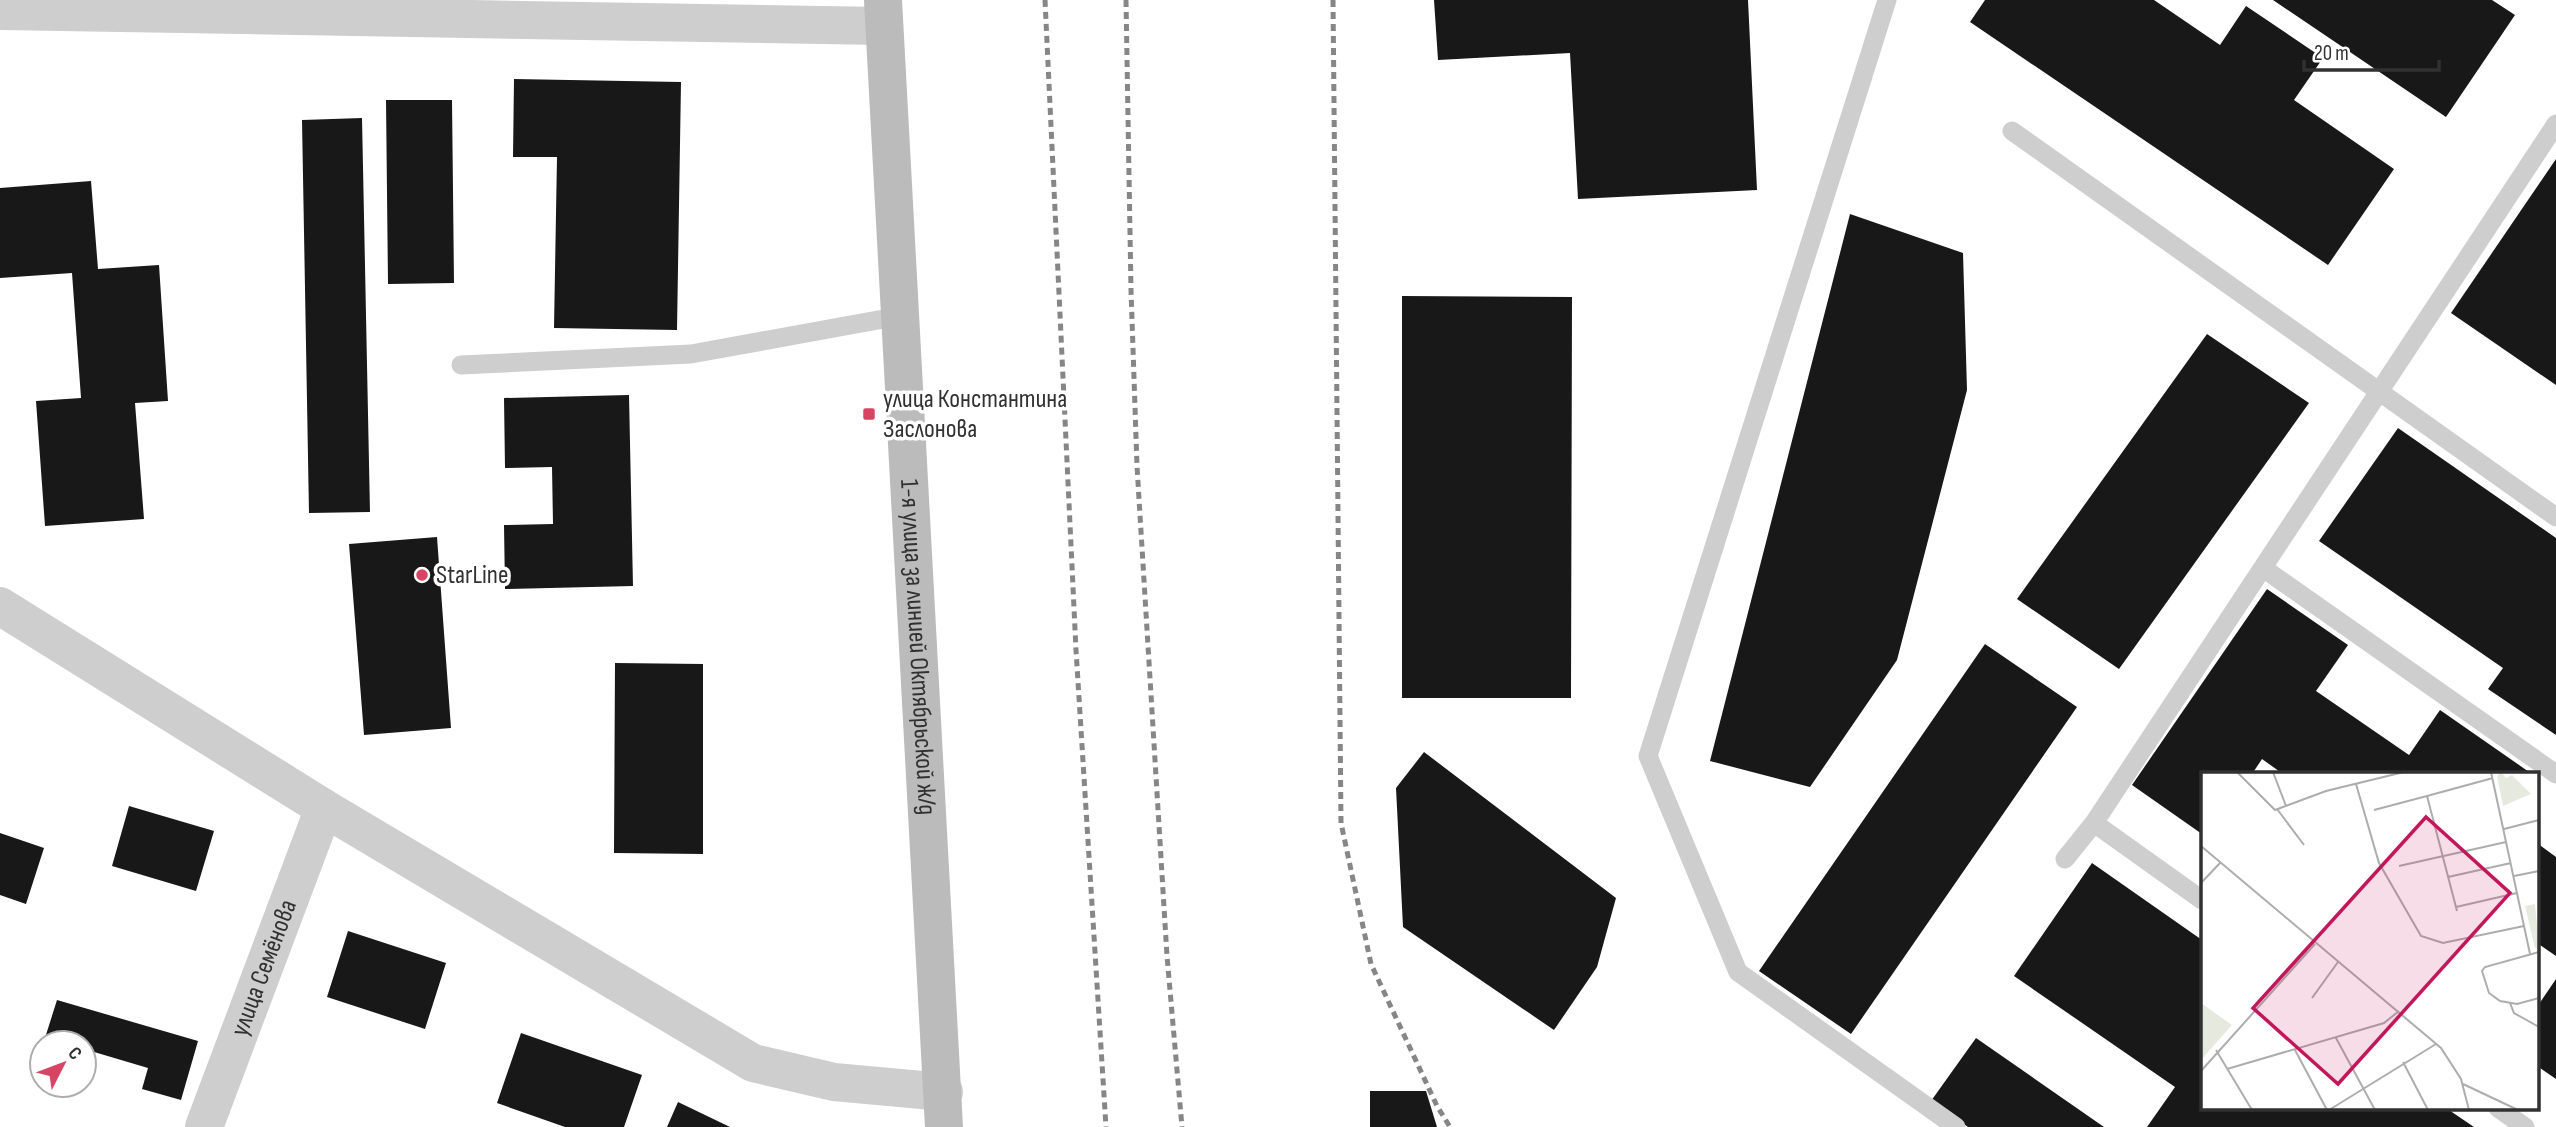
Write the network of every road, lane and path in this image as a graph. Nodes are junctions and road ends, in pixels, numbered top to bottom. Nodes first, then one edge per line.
1 (1886, 0) edge
2 (0, 11) edge
3 (883, 13) edge
4 (2556, 124) edge
5 (2012, 131) dead end
6 (900, 316) junction
7 (461, 365) dead end
8 (2379, 393) junction
9 (2556, 517) edge
10 (2263, 568) junction
11 (0, 606) edge
12 (2556, 774) edge
13 (324, 808) junction
14 (2094, 823) junction
15 (2065, 859) dead end
16 (2201, 899) edge
17 (944, 1110) edge
18 (2501, 1110) edge
19 (204, 1127) edge
20 (1956, 1127) edge
21 (2525, 1127) edge

1 - 20 lane
2 - 3 street
3 - 6 main road, 1-я улица за линией Октябрьской ж/д
4 - 8 lane
5 - 8 lane
6 - 7 lane
6 - 17 main road, 1-я улица за линией Октябрьской ж/д
8 - 9 lane
8 - 10 lane
10 - 12 lane
10 - 14 lane
11 - 13 street
13 - 17 street
13 - 19 street, улица Семёнова
14 - 15 lane
14 - 16 lane
18 - 21 lane

